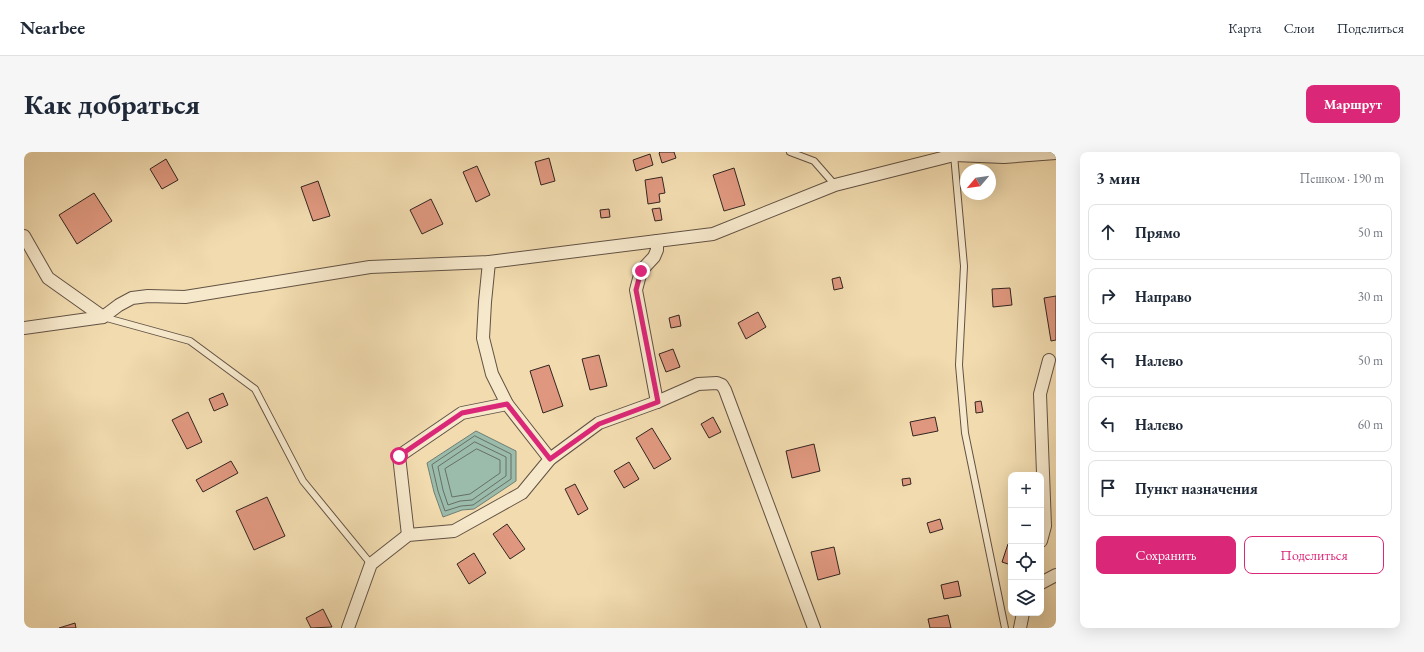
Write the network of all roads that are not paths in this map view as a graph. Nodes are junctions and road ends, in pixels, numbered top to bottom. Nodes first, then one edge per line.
1 (790, 152) edge
2 (1056, 153) edge
3 (954, 155) junction
4 (835, 185) junction
5 (24, 236) edge
6 (657, 241) junction
7 (489, 262) junction
8 (103, 318) junction
9 (24, 328) edge
10 (1049, 360) dead end
11 (658, 402) junction
12 (507, 404) junction
13 (550, 459) junction
14 (1044, 530) edge
15 (408, 535) junction
16 (371, 564) junction
17 (1056, 574) edge
18 (1044, 580) edge
19 (1022, 616) edge
20 (348, 628) edge
21 (814, 628) edge
22 (1005, 628) edge
23 (1020, 628) edge

1 - 4 lane
2 - 3 street
3 - 4 street
3 - 22 lane
4 - 6 street
5 - 8 street
6 - 7 street
6 - 11 street
7 - 8 street
7 - 12 street
8 - 9 street
8 - 16 lane
10 - 14 street
11 - 13 street
11 - 21 street
12 - 13 street
12 - 15 street
13 - 15 street
15 - 16 street
16 - 20 street
17 - 18 street
19 - 23 street

